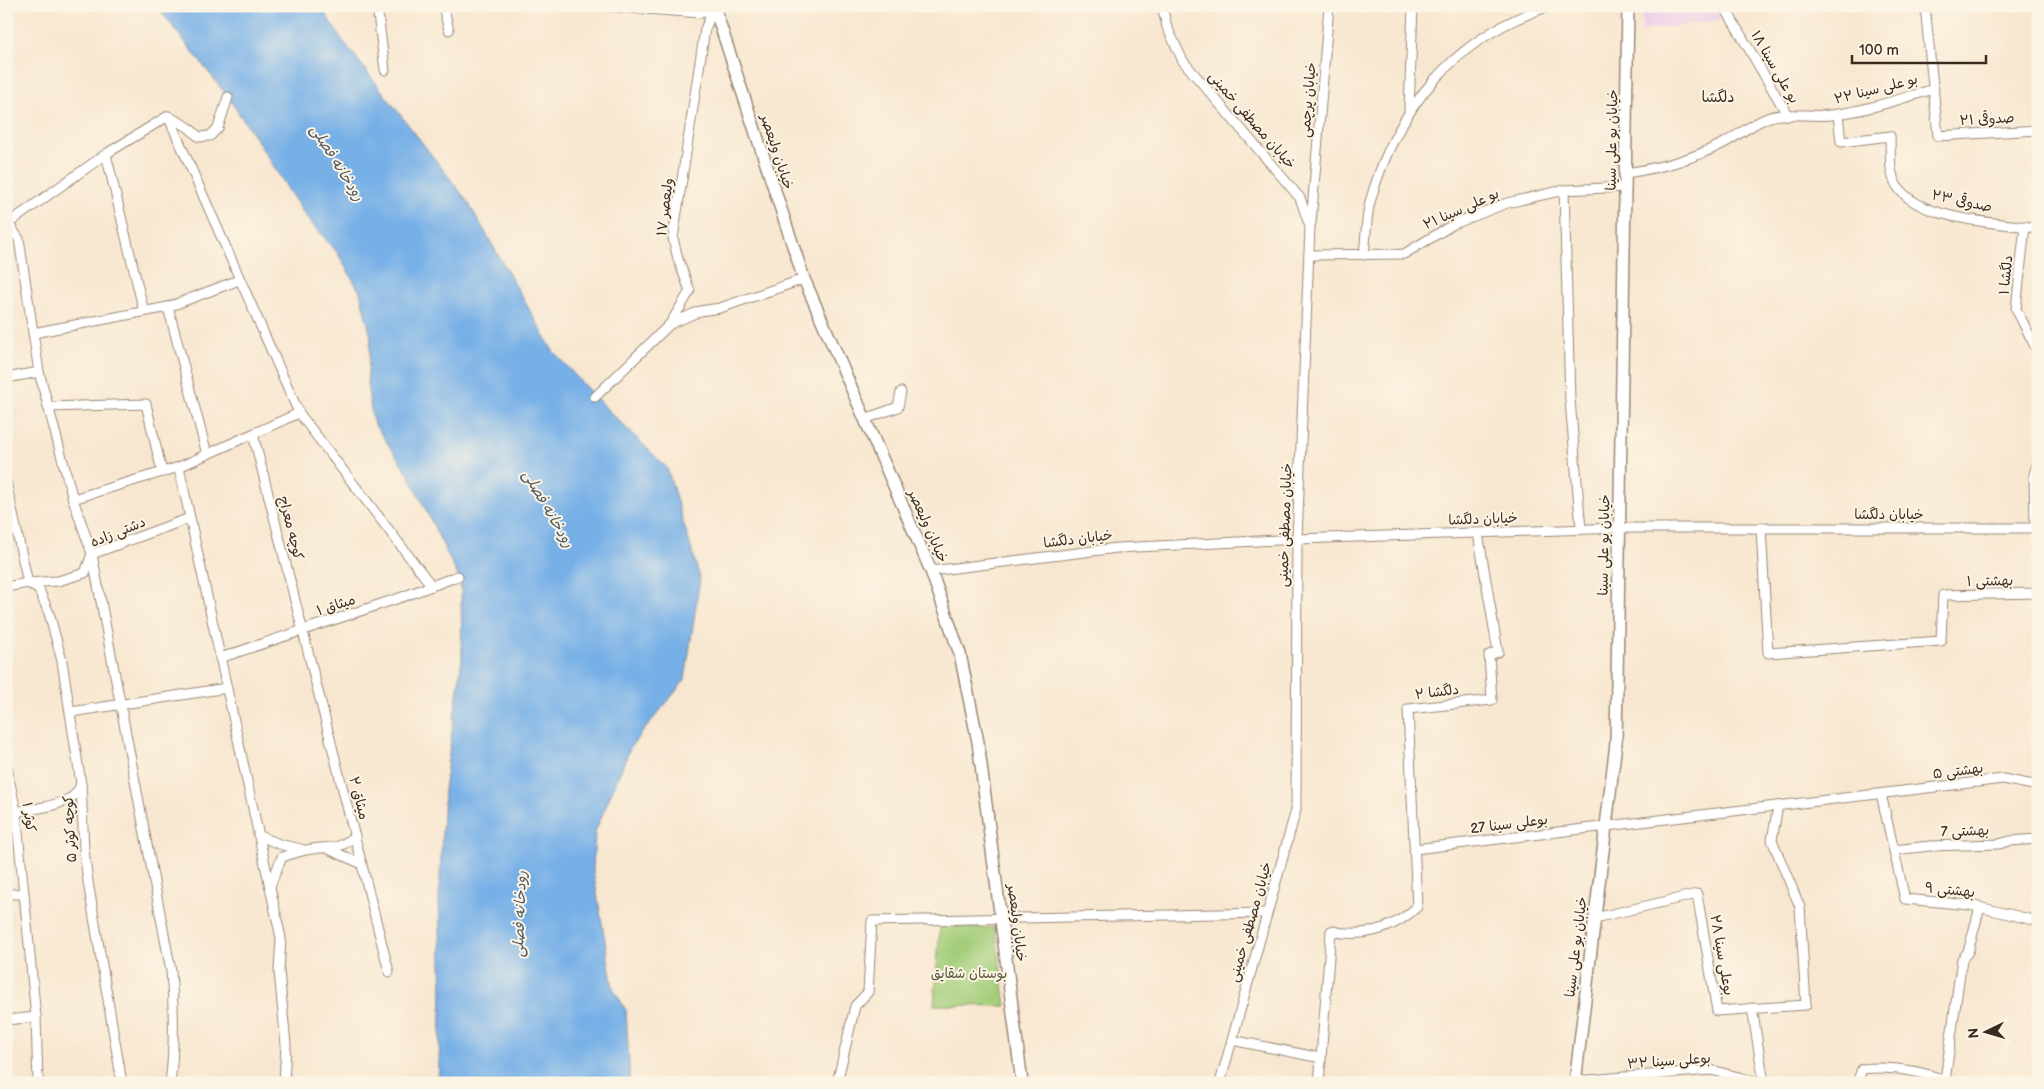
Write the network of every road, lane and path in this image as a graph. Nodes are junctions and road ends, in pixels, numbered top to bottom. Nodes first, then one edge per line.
1 (377, 6) edge
2 (443, 6) edge
3 (603, 6) edge
4 (1162, 6) edge
5 (1329, 6) edge
6 (1413, 6) edge
7 (1550, 6) edge
8 (1628, 6) edge
9 (1724, 6) edge
10 (1925, 6) edge
11 (715, 7) edge
12 (449, 30) dead end
13 (385, 70) dead end
14 (1934, 89) junction
15 (228, 98) dead end
16 (1409, 110) junction
17 (1838, 114) junction
18 (168, 116) junction
19 (1788, 116) junction
20 (2038, 130) edge
21 (106, 154) junction
22 (1626, 173) junction
23 (1626, 187) junction
24 (1564, 190) junction
25 (7, 223) edge
26 (1310, 226) junction
27 (2025, 226) junction
28 (2038, 228) edge
29 (1364, 254) junction
30 (1309, 255) junction
31 (239, 280) junction
32 (804, 280) junction
33 (168, 307) junction
34 (144, 312) junction
35 (670, 324) junction
36 (33, 333) junction
37 (2038, 352) edge
38 (40, 372) junction
39 (6, 378) edge
40 (901, 392) dead end
41 (595, 397) dead end
42 (48, 407) junction
43 (299, 413) junction
44 (865, 419) junction
45 (253, 434) junction
46 (208, 454) junction
47 (2038, 462) edge
48 (179, 466) junction
49 (162, 472) junction
50 (6, 482) edge
51 (73, 499) junction
52 (190, 518) junction
53 (1620, 528) junction
54 (1762, 528) junction
55 (2036, 528) edge
56 (1581, 529) junction
57 (1478, 533) junction
58 (1297, 539) junction
59 (92, 554) junction
60 (931, 571) junction
61 (458, 576) dead end
62 (28, 583) junction
63 (431, 585) junction
64 (6, 587) edge
65 (2038, 593) edge
66 (303, 630) junction
67 (220, 658) junction
68 (227, 688) junction
69 (119, 704) junction
70 (71, 712) junction
71 (6, 764) edge
72 (81, 784) junction
73 (2038, 786) edge
74 (1881, 794) junction
75 (72, 798) junction
76 (82, 806) junction
77 (1778, 806) junction
78 (11, 812) edge
79 (1606, 826) junction
80 (258, 835) junction
81 (355, 835) junction
82 (2038, 839) edge
83 (325, 848) junction
84 (1415, 849) junction
85 (306, 850) junction
86 (1894, 850) junction
87 (362, 864) junction
88 (270, 886) junction
89 (6, 894) edge
90 (24, 894) junction
91 (1980, 907) junction
92 (1267, 913) junction
93 (1002, 918) junction
94 (1595, 918) junction
95 (2038, 921) edge
96 (389, 972) dead end
97 (1752, 1008) junction
98 (36, 1017) junction
99 (6, 1020) edge
100 (1232, 1040) junction
101 (1320, 1058) junction
102 (1575, 1082) edge
103 (38, 1083) edge
104 (122, 1083) edge
105 (170, 1083) edge
106 (284, 1083) edge
107 (837, 1083) edge
108 (1022, 1083) edge
109 (1220, 1083) edge
110 (1318, 1083) edge
111 (1763, 1083) edge
112 (1856, 1083) edge

1 - 13 street
2 - 12 street
3 - 11 street
4 - 26 street, خیابان مصطفی خمینی
5 - 26 street, خیابان پرچمی
6 - 16 street
7 - 16 street
8 - 22 main road, خیابان بو علی سینا
9 - 19 street, بو علی سینا ۱۸
10 - 14 street
11 - 32 main road, خیابان ولیعصر
11 - 35 street, ولیعصر ۱۷
14 - 17 street, بو علی سینا ۲۲
14 - 20 street, صدوقی ۲۱
15 - 18 street
16 - 29 street
17 - 19 street, بو علی سینا ۲۲
17 - 27 street, صدوقی ۲۳
18 - 21 street
18 - 31 street
19 - 22 street, بو علی سینا ۲۲
21 - 25 street
21 - 34 street
22 - 23 main road, خیابان بو علی سینا
23 - 24 street, بو علی سینا ۲۱
23 - 53 main road, خیابان بو علی سینا
24 - 29 street, بو علی سینا ۲۱
24 - 56 street
25 - 36 street
26 - 30 street, خیابان مصطفی خمینی
27 - 28 street, صدوقی ۲۳
27 - 37 street, دلگشا ۱
29 - 30 street, بو علی سینا ۲۱
30 - 58 street, خیابان مصطفی خمینی
31 - 33 street
31 - 43 street
32 - 35 street
32 - 44 main road, خیابان ولیعصر
33 - 34 street
33 - 46 street
34 - 36 street
35 - 41 street
36 - 38 street
38 - 39 street
38 - 42 street
40 - 44 street
42 - 49 street
42 - 51 street
43 - 45 street
43 - 63 street
44 - 60 main road, خیابان ولیعصر
45 - 46 street
45 - 66 street, کوچه معراج
46 - 48 street
47 - 55 street
48 - 49 street
48 - 52 street
49 - 51 street
50 - 62 street
51 - 59 street
52 - 59 street, دشتی زاده
52 - 67 street
53 - 54 street, خیابان دلگشا
53 - 56 street, خیابان دلگشا
53 - 79 main road, خیابان بو علی سینا
54 - 55 street, خیابان دلگشا
54 - 65 street, بهشتی ۱
56 - 57 street, خیابان دلگشا
57 - 58 street, خیابان دلگشا
57 - 84 street, دلگشا ۲
58 - 60 street, خیابان دلگشا
58 - 92 street, خیابان مصطفی خمینی
59 - 62 street, دشتی زاده
59 - 69 street
60 - 93 main road, خیابان ولیعصر
61 - 63 street, میثاق ۱
62 - 64 street, دشتی زاده
62 - 70 street, کوچه کوثر ۵
63 - 66 street, میثاق ۱
66 - 67 street, میثاق ۱
66 - 81 street, میثاق ۲
67 - 68 street
68 - 69 street
68 - 80 street
69 - 70 street
69 - 105 street
70 - 72 street, کوچه کوثر ۵
71 - 78 street, کوثر ۱
72 - 75 street
72 - 76 street, کوچه کوثر ۵
73 - 74 street, بهشتی ۵
74 - 77 street, بهشتی ۵
74 - 86 street, بهشتی ۹
75 - 76 street
75 - 78 street
76 - 104 street, کوچه کوثر ۵
77 - 79 street, بوعلی سینا 27
77 - 97 street, بوعلی سینا ۲۸
78 - 90 street, کوثر ۱
79 - 84 street, بوعلی سینا 27
79 - 94 main road, خیابان بو علی سینا
80 - 85 street
80 - 88 street
81 - 83 street
81 - 87 street, میثاق ۲
82 - 86 street, بهشتی 7
83 - 85 street
83 - 87 street
84 - 101 street, دلگشا ۲
85 - 88 street
86 - 91 street, بهشتی ۹
87 - 96 street, میثاق ۲
88 - 106 street
89 - 90 street
90 - 98 street, کوثر ۱
91 - 95 street, بهشتی ۹
91 - 112 street
92 - 93 street
92 - 100 street, خیابان مصطفی خمینی
93 - 107 street
93 - 108 main road, خیابان ولیعصر
94 - 97 street, بوعلی سینا ۲۸
94 - 102 main road, خیابان بو علی سینا
97 - 111 street
98 - 99 street
98 - 103 street, کوثر ۱
100 - 101 street
100 - 109 street, خیابان مصطفی خمینی
101 - 110 street
102 - 111 street, بوعلی سینا ۳۲

